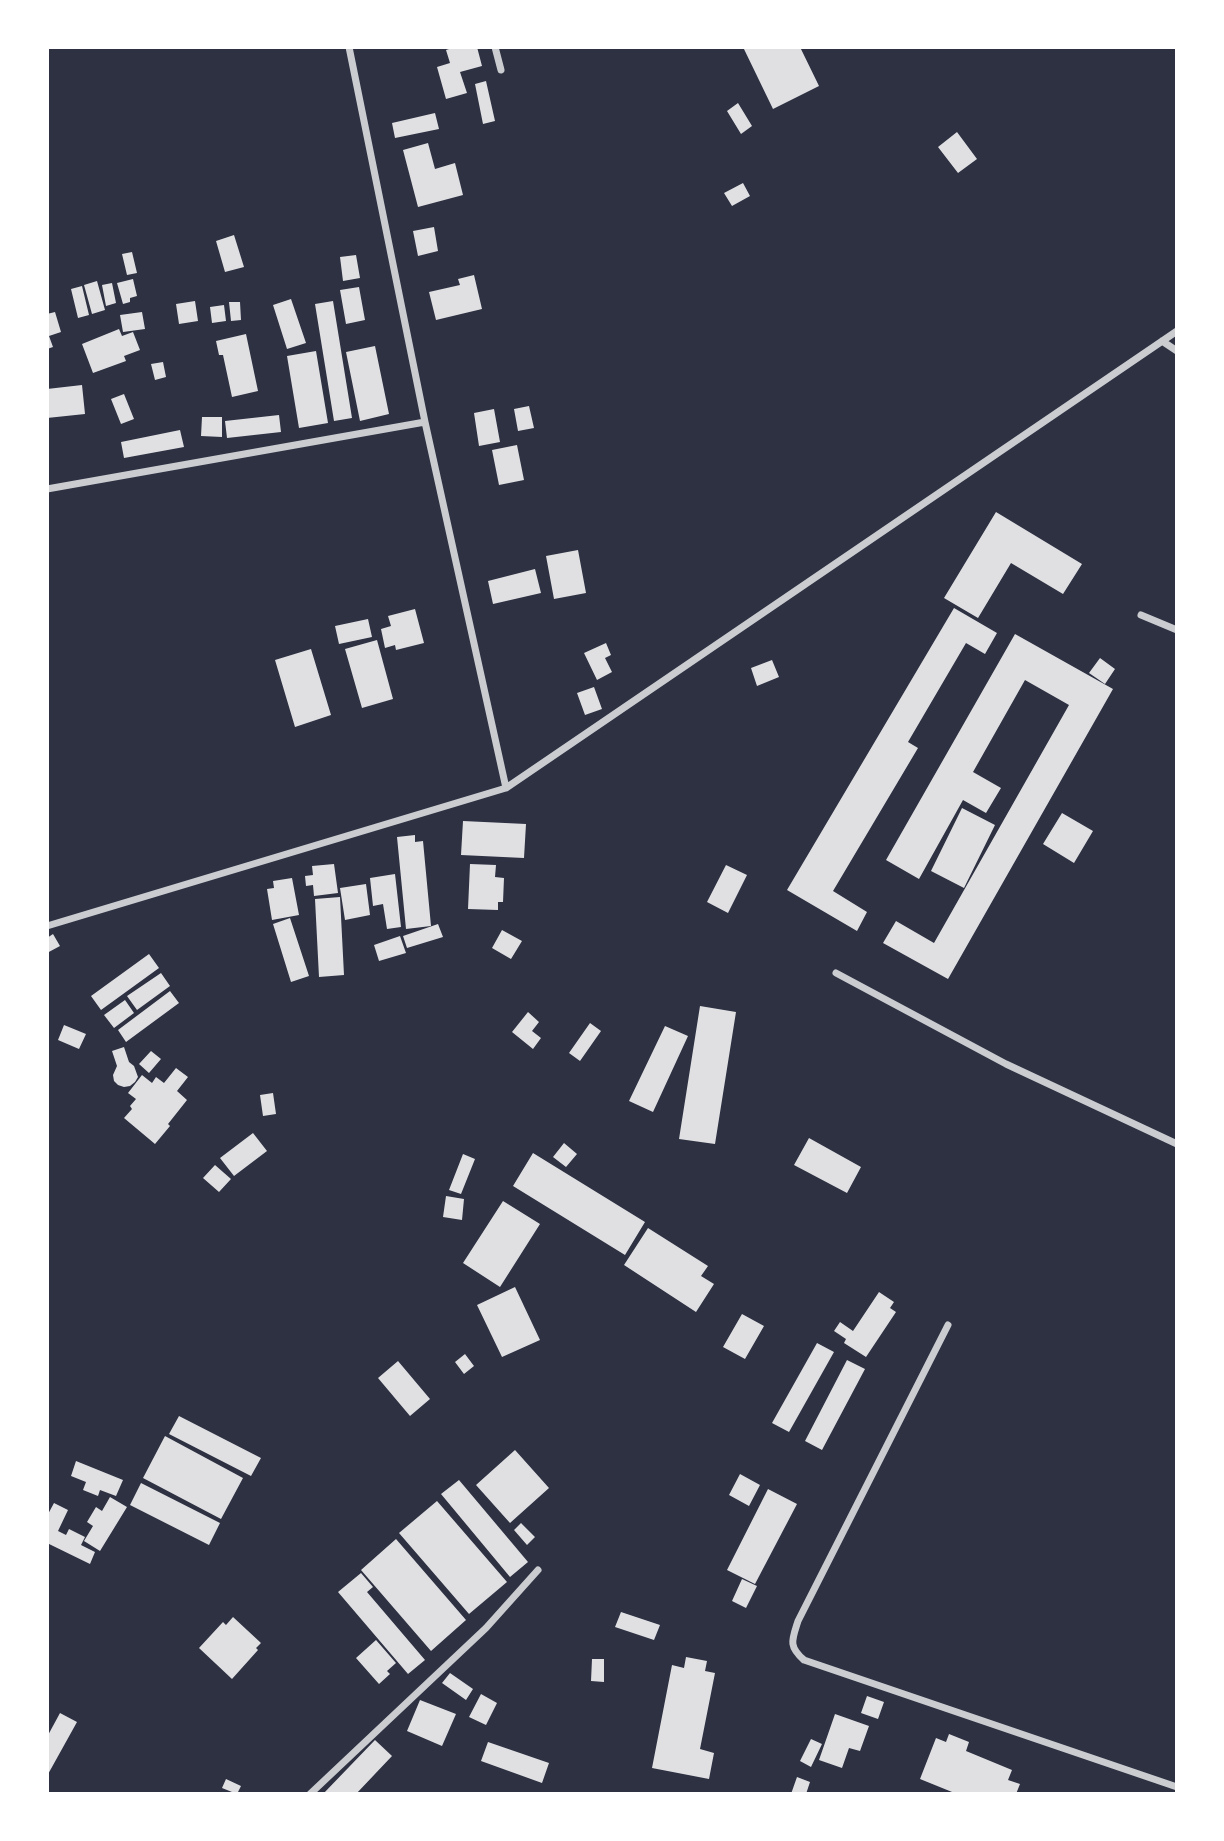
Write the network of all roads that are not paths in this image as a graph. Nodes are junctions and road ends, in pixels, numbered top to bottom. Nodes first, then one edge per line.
1 (349, 47) edge
2 (495, 47) edge
3 (501, 71) dead end
4 (1177, 331) edge
5 (1162, 341) junction
6 (1177, 351) edge
7 (425, 422) junction
8 (47, 489) edge
9 (1141, 615) dead end
10 (1177, 630) edge
11 (506, 788) junction
12 (47, 926) edge
13 (836, 973) dead end
14 (1177, 1144) edge
15 (948, 1325) dead end
16 (538, 1570) dead end
17 (1177, 1787) edge
18 (310, 1794) edge

1 - 7 street
2 - 3 street
4 - 5 street
5 - 6 street
5 - 11 street
7 - 8 street
7 - 11 street
9 - 10 street
11 - 12 street
13 - 14 street
15 - 17 street
16 - 18 street

